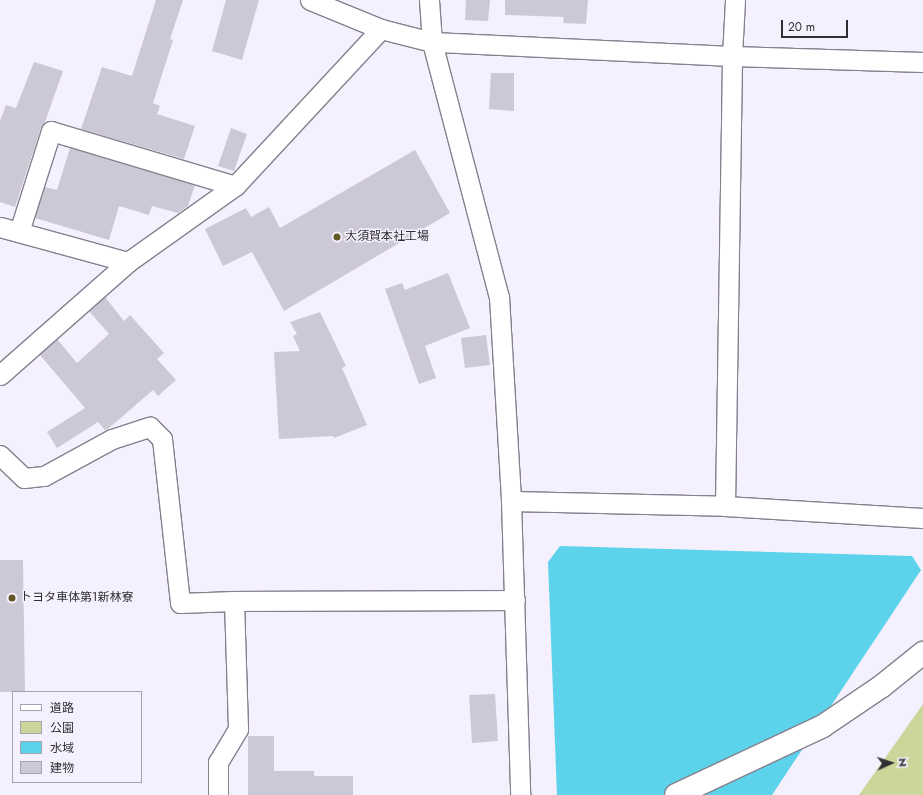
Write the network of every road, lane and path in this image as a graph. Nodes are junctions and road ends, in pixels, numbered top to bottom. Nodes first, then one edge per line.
1 (310, 0) edge
2 (429, 0) edge
3 (735, 0) edge
4 (381, 29) junction
5 (432, 42) junction
6 (732, 56) junction
7 (923, 62) edge
8 (235, 186) junction
9 (0, 227) edge
10 (19, 232) junction
11 (128, 262) junction
12 (0, 375) edge
13 (0, 455) edge
14 (511, 501) junction
15 (725, 506) junction
16 (923, 518) edge
17 (515, 600) junction
18 (234, 601) junction
19 (923, 653) edge
20 (218, 795) edge
21 (520, 795) edge
22 (676, 795) edge

1 - 4 street
2 - 5 street
3 - 6 street
4 - 5 street
4 - 8 street
5 - 6 street
5 - 14 street
6 - 7 street
6 - 15 street
8 - 10 street
8 - 11 street
9 - 10 street
10 - 11 street
11 - 12 street
13 - 18 street
14 - 15 street
14 - 17 street
15 - 16 street
17 - 18 street
17 - 21 street
18 - 20 street
19 - 22 street

